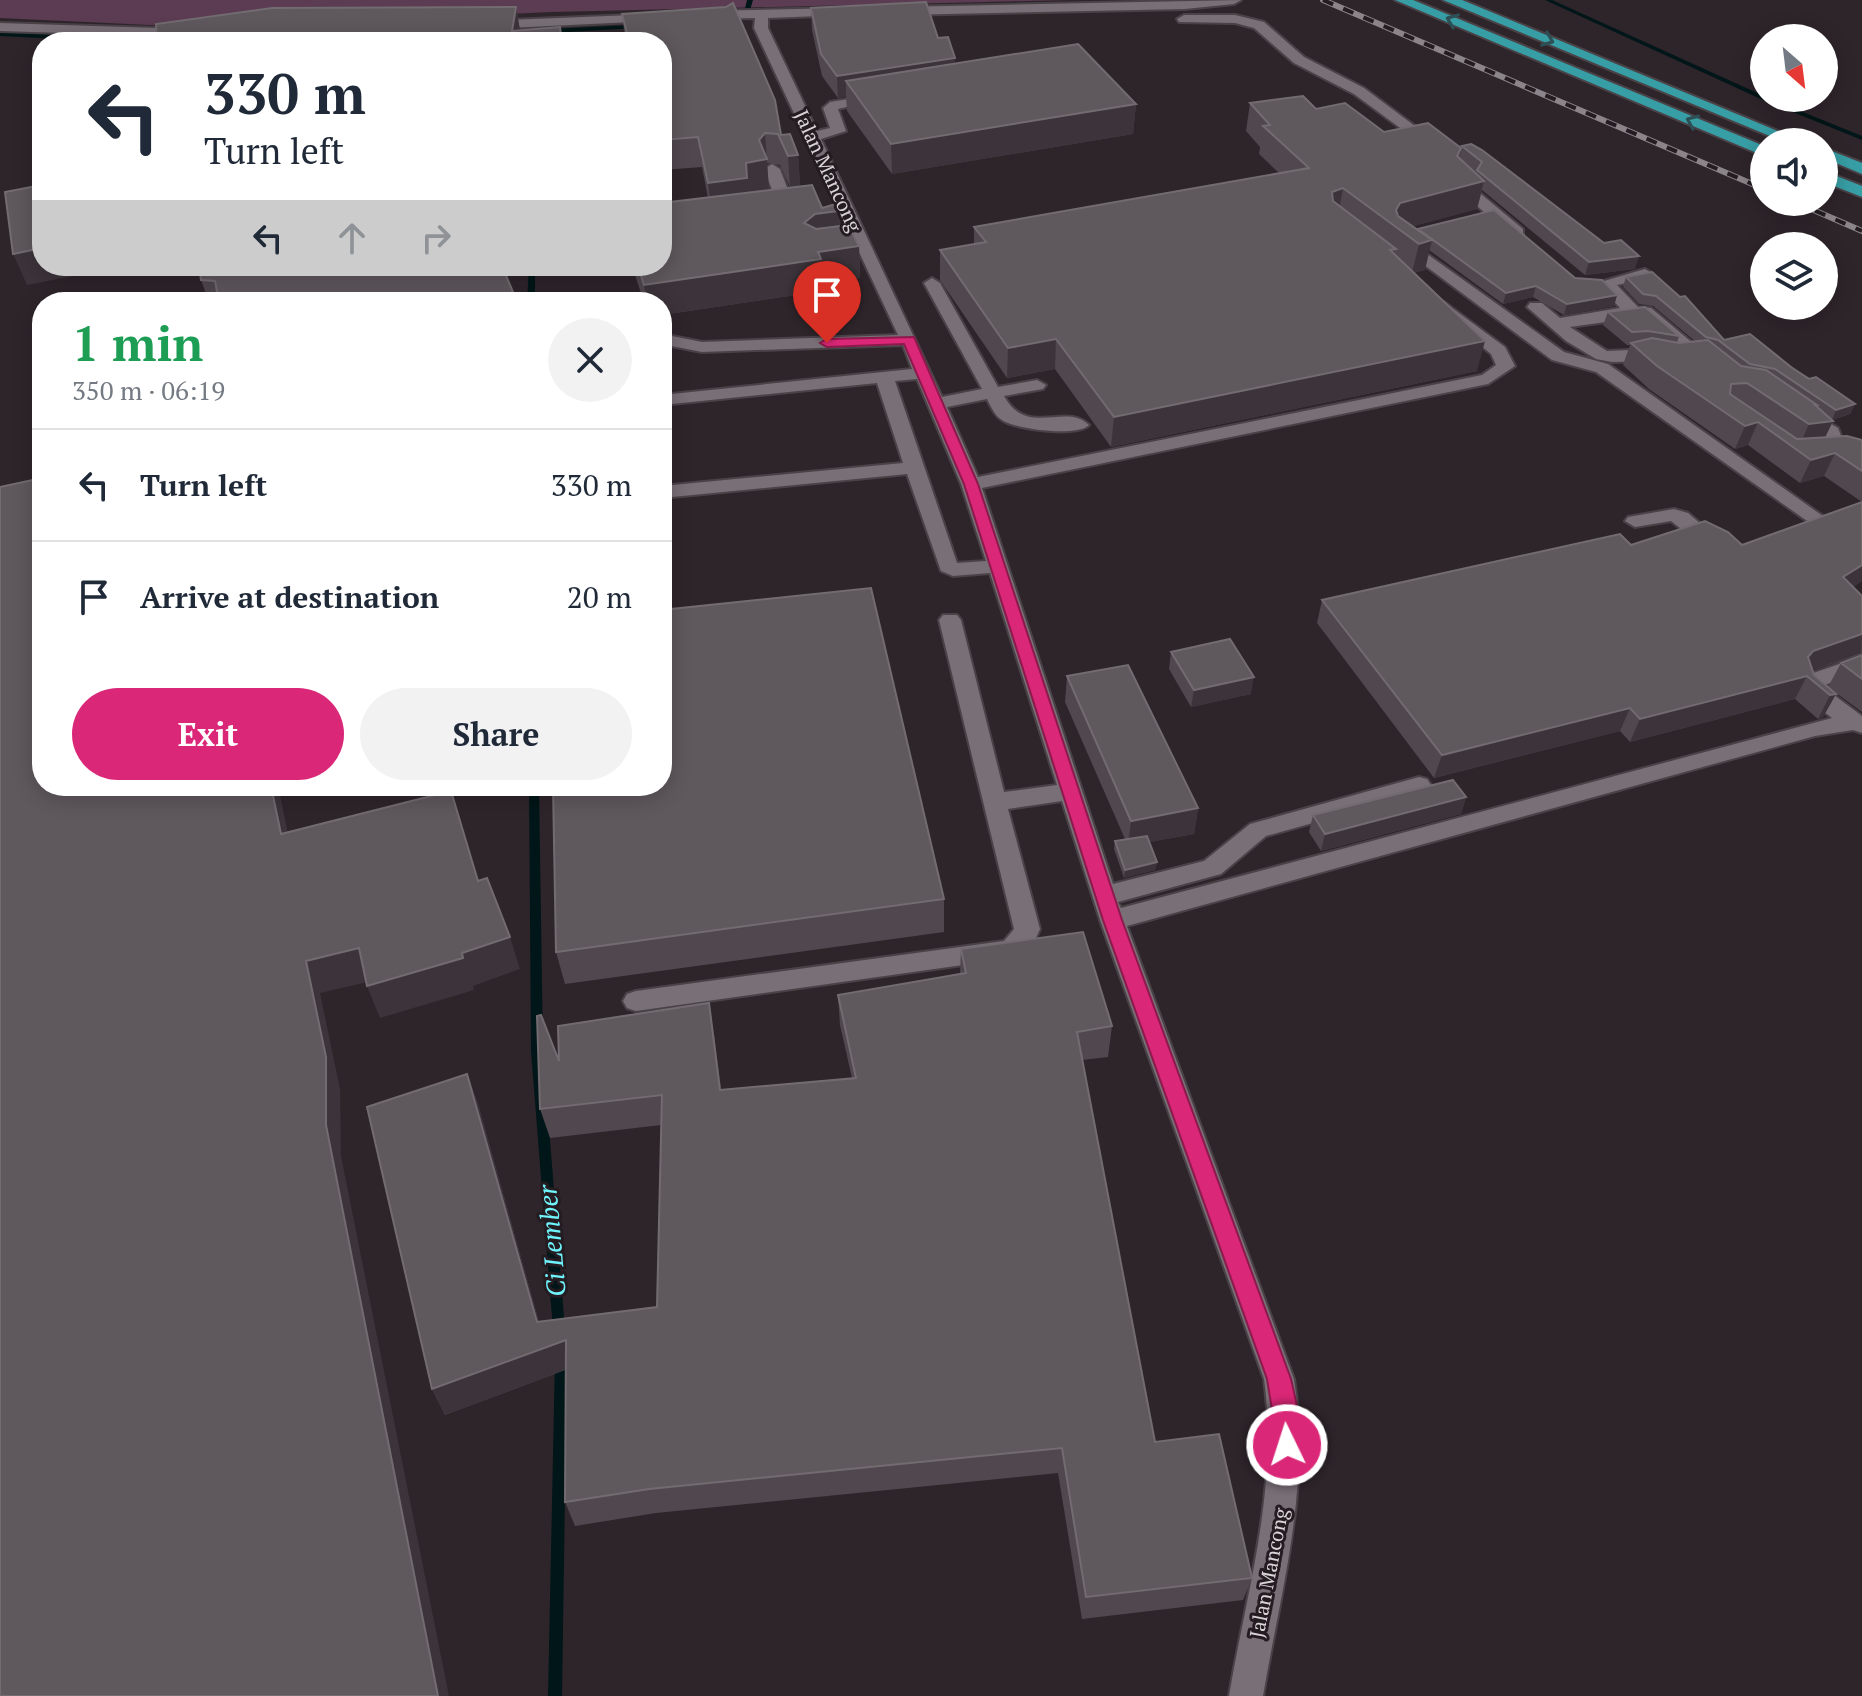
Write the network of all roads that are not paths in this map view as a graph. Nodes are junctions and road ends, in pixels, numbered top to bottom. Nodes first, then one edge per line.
1 (1234, 0) edge
2 (1402, 0) edge
3 (1450, 0) edge
4 (963, 10) junction
5 (855, 11) edge
6 (886, 11) edge
7 (697, 15) edge
8 (667, 17) edge
9 (756, 18) junction
10 (471, 26) edge
11 (0, 27) edge
12 (719, 30) edge
13 (50, 32) edge
14 (900, 95) edge
15 (1763, 128) edge
16 (812, 136) junction
17 (1750, 145) edge
18 (1838, 159) edge
19 (772, 169) dead end
20 (1862, 169) edge
21 (1838, 182) edge
22 (1862, 192) edge
23 (783, 195) edge
24 (1417, 233) edge
25 (1527, 239) edge
26 (1645, 274) edge
27 (932, 283) dead end
28 (1605, 283) junction
29 (1585, 285) edge
30 (1430, 295) edge
31 (1536, 307) dead end
32 (1633, 312) junction
33 (1558, 324) junction
34 (909, 340) junction
35 (672, 341) dead end
36 (924, 373) junction
37 (884, 377) junction
38 (1037, 385) dead end
39 (990, 394) junction
40 (672, 399) edge
41 (1784, 399) edge
42 (937, 403) junction
43 (1080, 425) dead end
44 (1837, 450) junction
45 (1814, 455) edge
46 (1862, 457) edge
47 (917, 467) junction
48 (971, 484) junction
49 (672, 491) edge
50 (1635, 521) dead end
51 (1794, 527) edge
52 (1740, 547) edge
53 (997, 566) junction
54 (950, 620) dead end
55 (1862, 663) edge
56 (1858, 724) edge
57 (1419, 785) edge
58 (1069, 792) junction
59 (995, 802) junction
60 (1104, 895) junction
61 (1112, 920) junction
62 (636, 1001) dead end
63 (1246, 1696) edge

1 - 4 street
17 -> 2 highway
3 -> 15 highway
4 - 6 street
4 - 25 street
5 - 9 street
7 - 9 street
8 - 10 street
9 - 12 street
9 - 16 street, Jalan Mancong
11 - 13 street
14 - 16 street
16 - 34 street, Jalan Mancong
18 - 20 highway
19 - 23 street
21 - 22 highway
24 - 51 street
26 - 28 street
27 - 39 street
28 - 29 street
28 - 32 street
30 - 48 street
31 - 33 street
32 - 33 street
32 - 33 street
34 - 35 street
34 - 36 street, Jalan Mancong
36 - 37 street
36 - 42 street, Jalan Mancong
37 - 40 street
37 - 47 street
38 - 39 street
39 - 42 street
39 - 43 street
41 - 44 street
42 - 48 street, Jalan Mancong
44 - 45 street
44 - 46 street
47 - 49 street
47 - 53 street
48 - 53 street, Jalan Mancong
50 - 52 street
53 - 58 street, Jalan Mancong
54 - 59 street
55 - 56 street
56 - 61 street
57 - 60 street
58 - 59 street
58 - 60 street, Jalan Mancong
59 - 62 street
60 - 61 street, Jalan Mancong
61 - 63 street, Jalan Mancong

